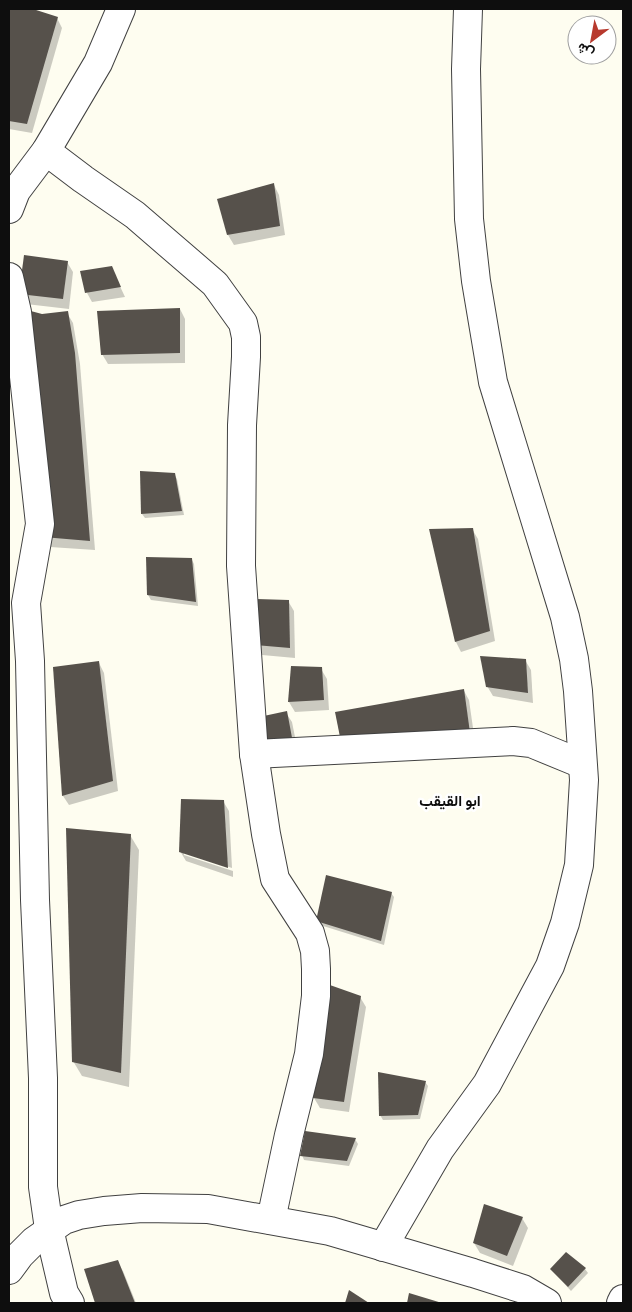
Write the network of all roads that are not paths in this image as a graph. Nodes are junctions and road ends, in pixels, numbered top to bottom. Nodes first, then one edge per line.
1 (121, 9) edge
2 (468, 9) edge
3 (46, 151) junction
4 (9, 209) edge
5 (9, 277) edge
6 (254, 754) junction
7 (582, 764) junction
8 (271, 1220) junction
9 (50, 1228) junction
10 (383, 1247) junction
11 (12, 1260) edge
12 (623, 1299) edge
13 (64, 1300) edge
14 (547, 1303) edge
15 (621, 1303) edge

1 - 3 street
2 - 7 street
3 - 4 street
3 - 6 street
5 - 9 street
6 - 7 street
6 - 8 street
7 - 10 street
8 - 9 street
8 - 10 street
9 - 11 street
9 - 13 street
10 - 14 street
12 - 15 street

